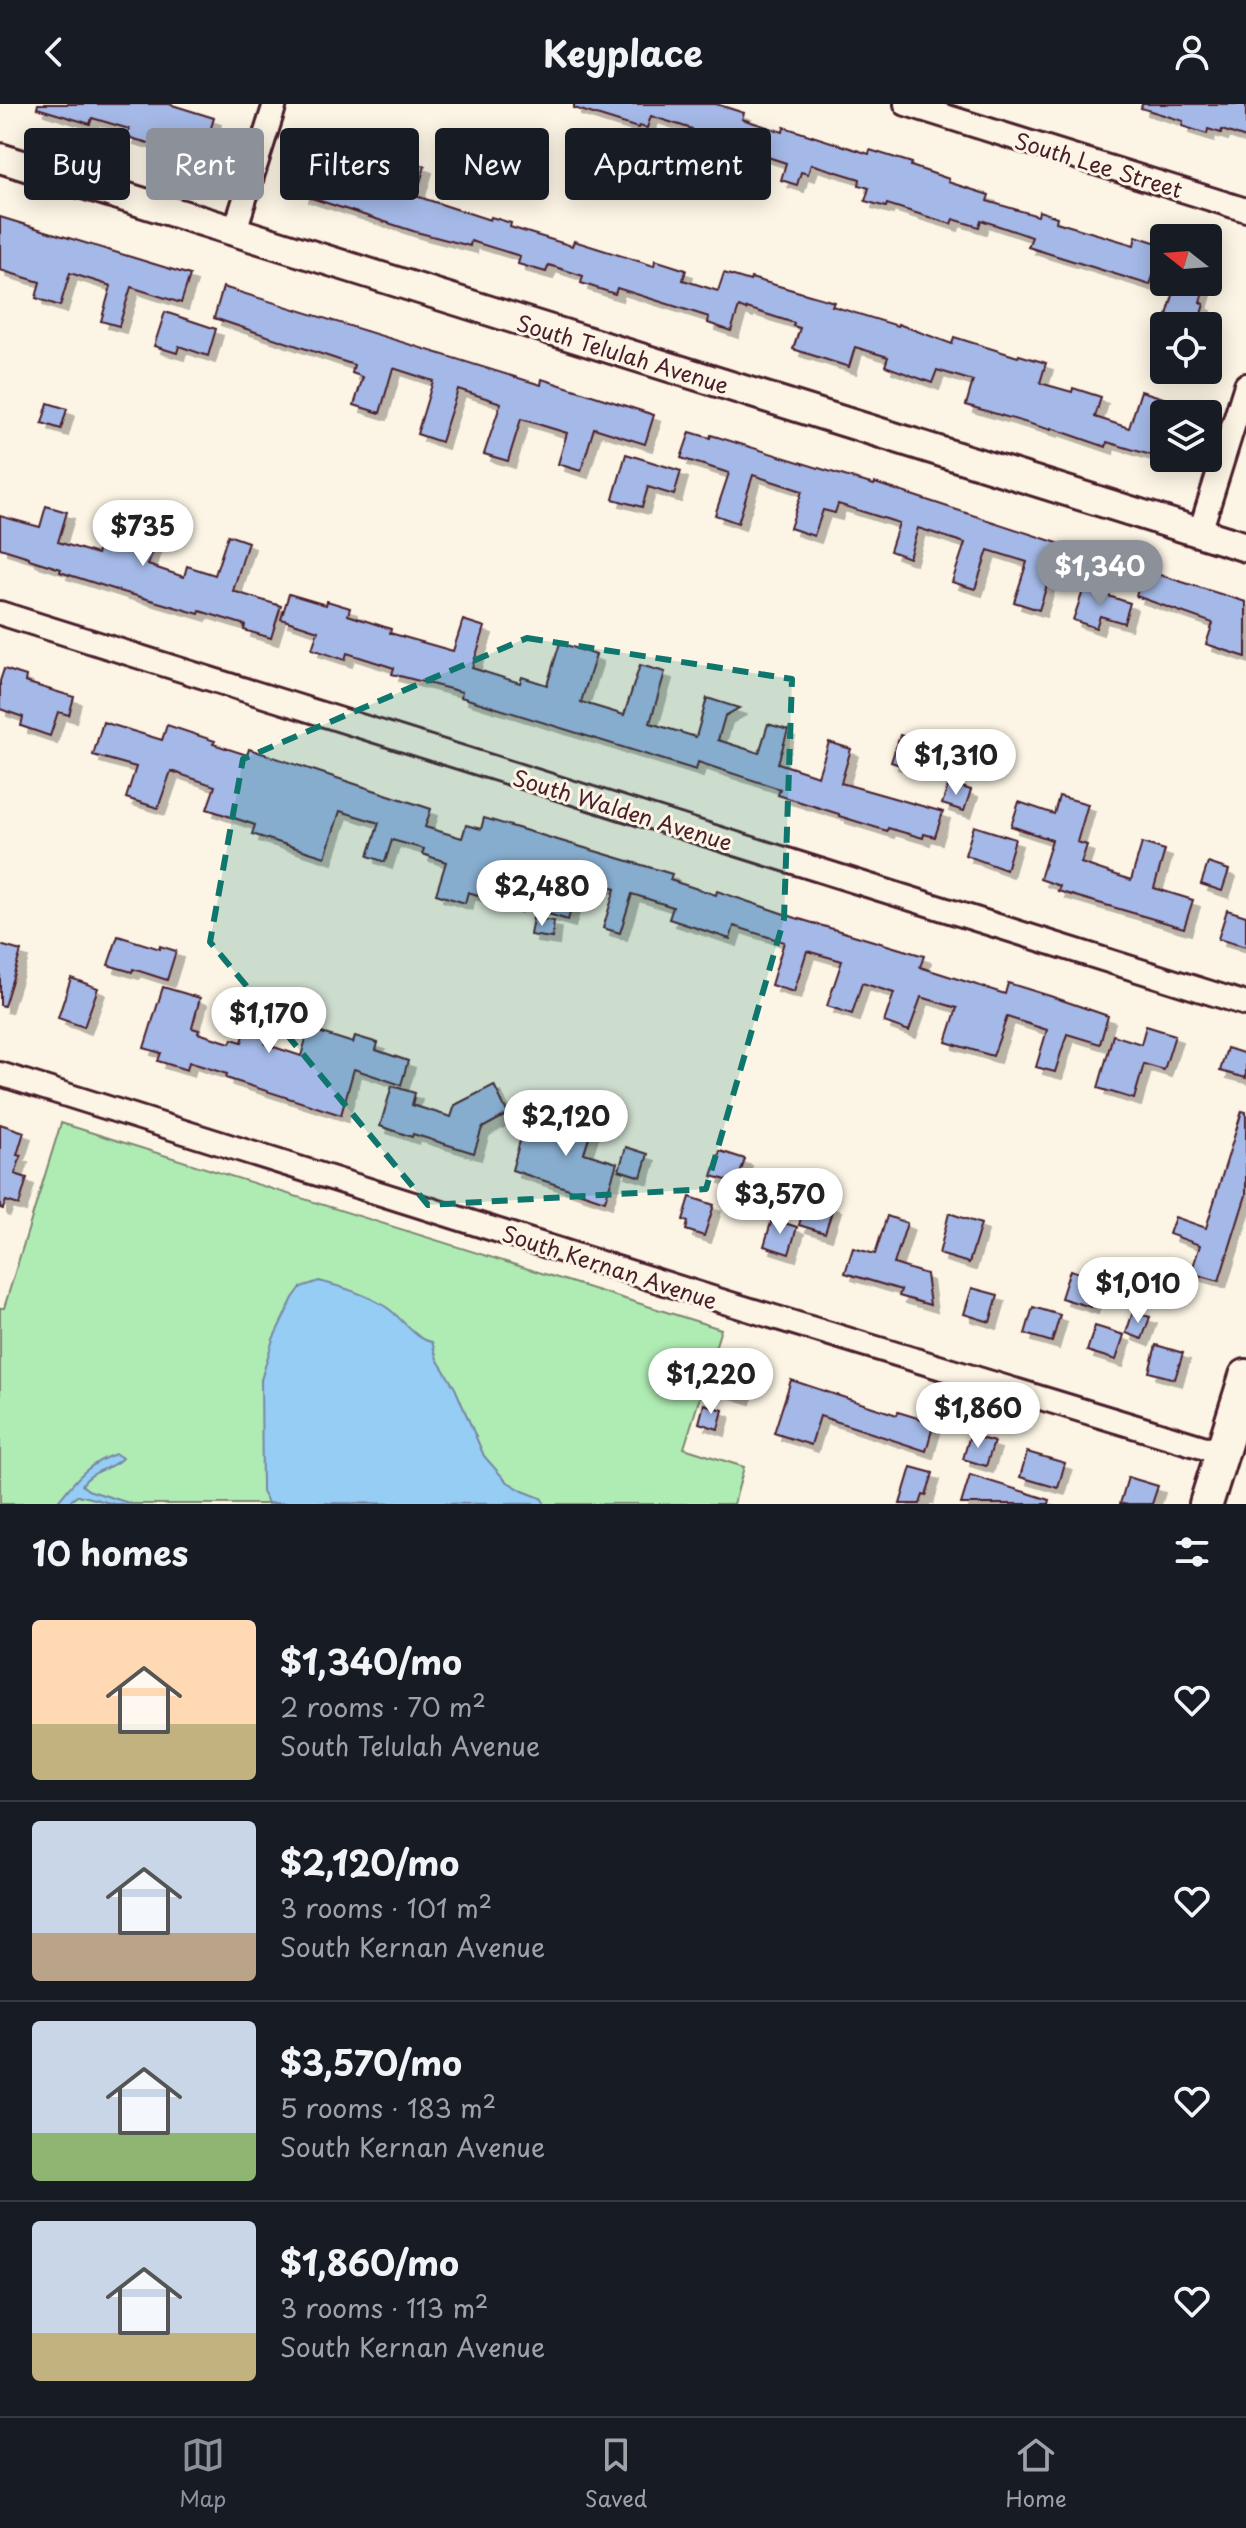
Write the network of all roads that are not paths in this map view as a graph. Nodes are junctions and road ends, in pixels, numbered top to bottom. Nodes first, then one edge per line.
1 (275, 104) edge
2 (906, 104) edge
3 (0, 158) edge
4 (1246, 210) edge
5 (235, 230) junction
6 (1246, 385) edge
7 (1200, 532) junction
8 (1246, 547) edge
9 (0, 613) edge
10 (1246, 1004) edge
11 (0, 1074) edge
12 (1246, 1378) edge
13 (1222, 1453) junction
14 (1206, 1504) edge

1 - 5 street
2 - 4 street, South Lee Street
3 - 5 street, South Telulah Avenue
5 - 7 street, South Telulah Avenue
6 - 7 street
7 - 8 street, South Telulah Avenue
9 - 10 street, South Walden Avenue
11 - 13 street, South Kernan Avenue
12 - 13 main road
13 - 14 main road

